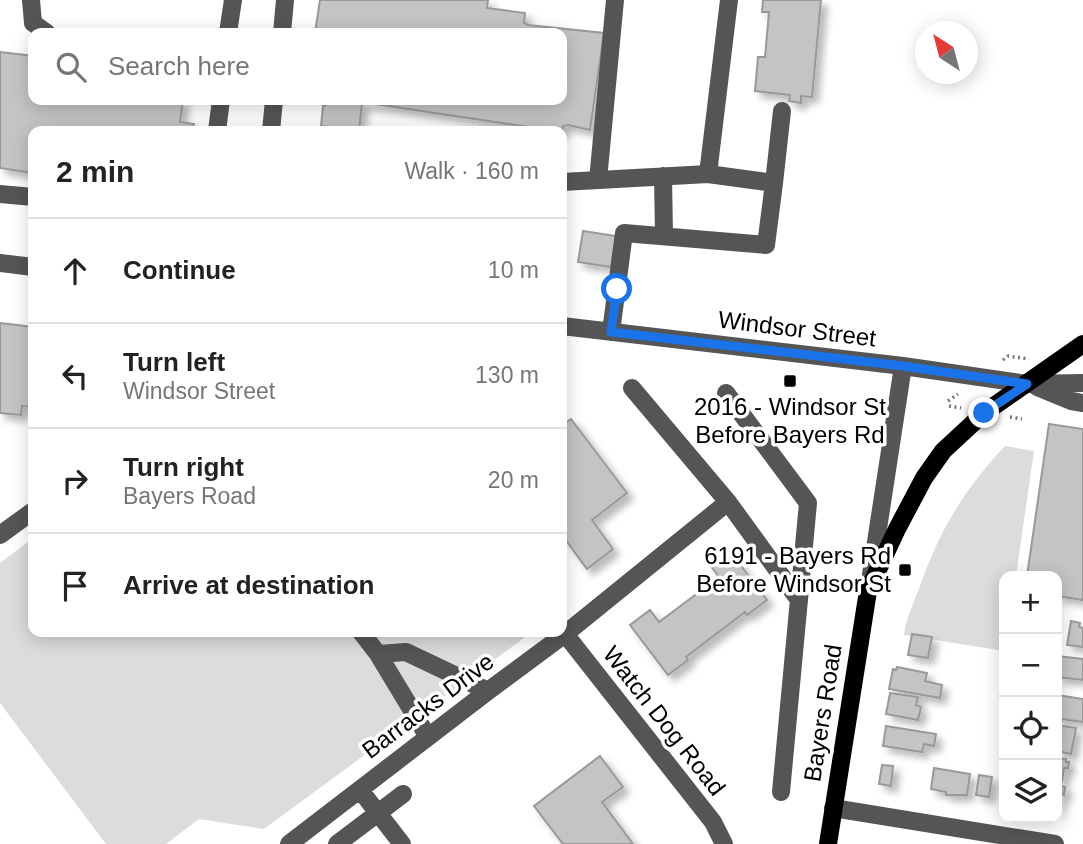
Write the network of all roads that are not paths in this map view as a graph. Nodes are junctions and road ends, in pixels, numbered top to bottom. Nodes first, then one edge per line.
1 (31, 0) edge
2 (233, 0) edge
3 (285, 0) edge
4 (615, 0) edge
5 (729, 0) edge
6 (40, 28) edge
7 (229, 28) edge
8 (282, 28) edge
9 (220, 105) edge
10 (274, 105) edge
11 (782, 111) dead end
12 (218, 126) edge
13 (271, 126) edge
14 (708, 174) junction
15 (663, 176) junction
16 (598, 180) junction
17 (567, 182) edge
18 (774, 183) junction
19 (0, 194) edge
20 (28, 197) edge
21 (664, 236) junction
22 (0, 263) edge
23 (28, 266) edge
24 (567, 327) edge
25 (611, 332) junction
26 (1083, 344) edge
27 (903, 366) junction
28 (1083, 383) edge
29 (1027, 384) junction
30 (632, 388) dead end
31 (726, 393) dead end
32 (1083, 403) edge
33 (728, 502) junction
34 (28, 515) edge
35 (0, 535) edge
36 (868, 590) junction
37 (799, 600) junction
38 (567, 629) edge
39 (365, 637) edge
40 (557, 637) edge
41 (567, 637) edge
42 (377, 654) junction
43 (488, 691) junction
44 (428, 737) junction
45 (360, 790) junction
46 (781, 792) dead end
47 (403, 794) dead end
48 (833, 808) junction
49 (378, 813) junction
50 (289, 844) edge
51 (337, 844) edge
52 (402, 844) edge
53 (724, 844) edge
54 (828, 844) edge
55 (1055, 844) edge

1 - 6 street
2 - 7 street
3 - 8 street
4 - 16 street
5 - 14 street
9 - 12 street
10 - 13 street
11 - 18 street
14 - 15 street
14 - 18 street
15 - 16 street
15 - 21 street
16 - 17 street
18 - 21 street
19 - 20 street
21 - 25 street
22 - 23 street
24 - 25 street, Windsor Street
25 - 27 street, Windsor Street
26 - 29 main road, Bayers Road
27 - 29 street, Windsor Street
27 - 36 street, Bayers Road
28 - 29 street, Windsor Street
29 - 32 street, Windsor Street
29 - 36 main road, Bayers Road
30 - 33 street
31 - 37 street
33 - 37 street
33 - 38 street, Barracks Drive
34 - 35 street
36 - 48 main road, Bayers Road
37 - 46 street
39 - 42 street
40 - 43 street, Barracks Drive
41 - 53 street, Watch Dog Road
42 - 43 street
42 - 44 street
43 - 44 street, Barracks Drive
44 - 45 street, Barracks Drive
45 - 49 street
45 - 50 street, Barracks Drive
47 - 49 street
48 - 54 main road, Bayers Road
48 - 55 street
49 - 51 street
49 - 52 street

